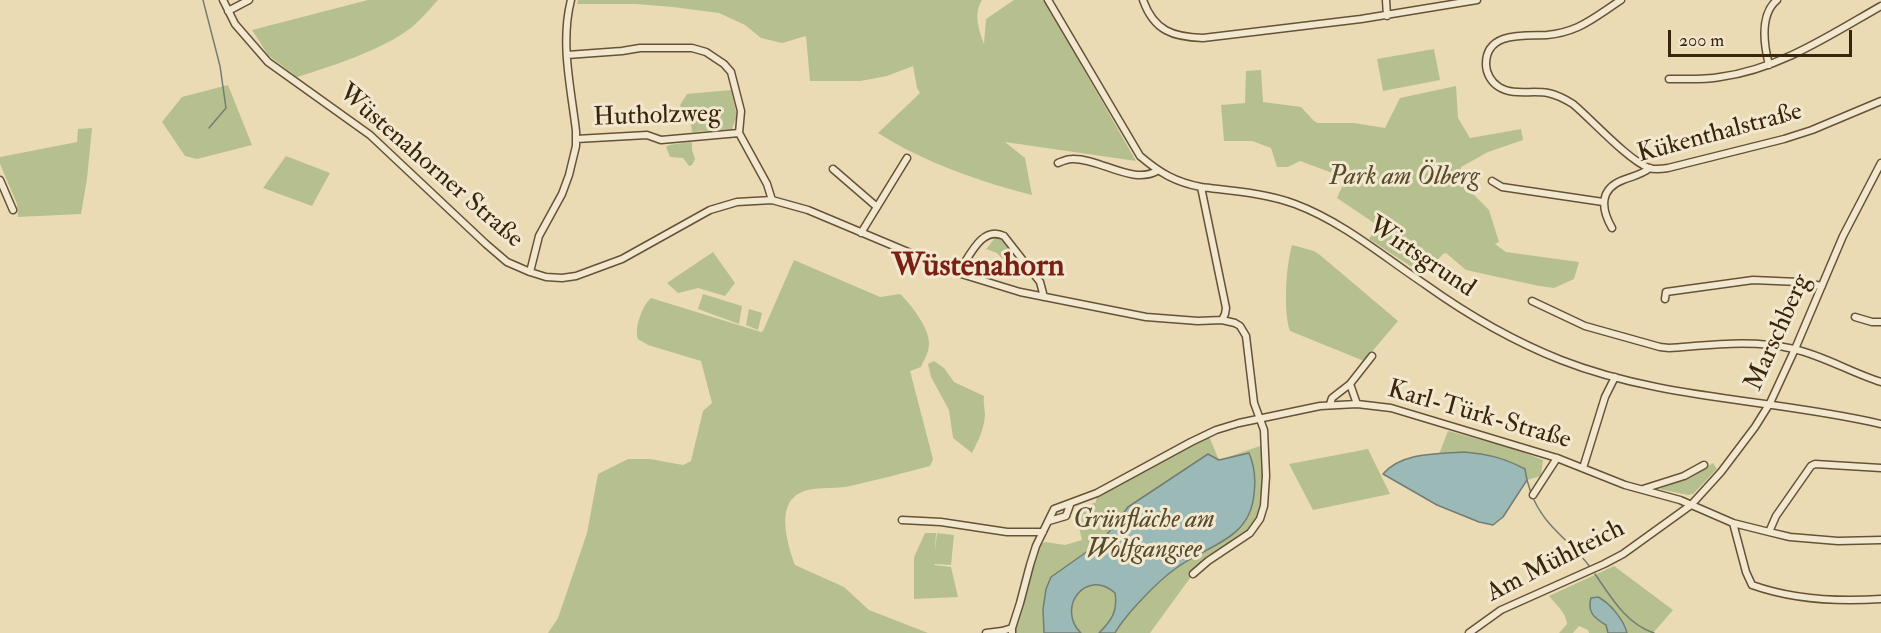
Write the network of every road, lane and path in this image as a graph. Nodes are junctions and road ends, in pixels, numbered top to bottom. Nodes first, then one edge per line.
1 (223, 0) edge
2 (249, 0) edge
3 (571, 0) edge
4 (1048, 0) edge
5 (1143, 0) edge
6 (1386, 0) edge
7 (1477, 0) edge
8 (1621, 0) edge
9 (1777, 0) edge
10 (1881, 6) edge
11 (228, 11) junction
12 (1387, 16) junction
13 (567, 55) junction
14 (1769, 65) junction
15 (1669, 79) dead end
16 (1881, 102) edge
17 (739, 133) junction
18 (576, 139) junction
19 (907, 158) dead end
20 (1058, 163) dead end
21 (1881, 163) edge
22 (1650, 168) junction
23 (833, 169) dead end
24 (1157, 171) junction
25 (0, 180) edge
26 (1492, 181) dead end
27 (1201, 187) junction
28 (772, 200) junction
29 (1603, 202) junction
30 (877, 207) junction
31 (13, 210) dead end
32 (1612, 228) dead end
33 (861, 232) junction
34 (530, 272) junction
35 (958, 273) junction
36 (1822, 286) junction
37 (1044, 297) junction
38 (1665, 299) dead end
39 (1532, 302) dead end
40 (1855, 316) dead end
41 (1222, 320) junction
42 (1881, 322) edge
43 (1795, 349) junction
44 (1372, 356) dead end
45 (1615, 377) junction
46 (1881, 382) edge
47 (1350, 384) junction
48 (1770, 403) junction
49 (1357, 404) junction
50 (1330, 405) junction
51 (1261, 418) junction
52 (1881, 424) edge
53 (1557, 458) junction
54 (1704, 465) dead end
55 (1583, 468) junction
56 (1881, 468) edge
57 (1642, 490) junction
58 (1533, 495) dead end
59 (1070, 504) junction
60 (1691, 505) junction
61 (902, 520) dead end
62 (1049, 521) junction
63 (1733, 523) junction
64 (1043, 532) junction
65 (1769, 532) junction
66 (1881, 540) edge
67 (1192, 574) dead end
68 (1881, 599) edge
69 (1012, 630) edge
70 (986, 633) edge
71 (1469, 633) edge

1 - 11 street, Wüstenahorner Straße
2 - 11 street
3 - 13 street
4 - 24 street
5 - 12 street
6 - 12 street
7 - 12 street
8 - 22 street
9 - 14 street
10 - 14 street
11 - 34 street, Wüstenahorner Straße
13 - 17 street, Hutholzweg
13 - 18 street
14 - 15 street
16 - 22 street, Kükenthalstraße
17 - 18 street, Hutholzweg
17 - 28 street, Hutholzweg
18 - 34 street
19 - 30 street
20 - 24 street
21 - 36 street, Marschberg
22 - 29 street, Kükenthalstraße
23 - 30 street
24 - 27 street, Wirtsgrund
25 - 31 street
26 - 29 street
27 - 41 street
27 - 45 street, Wirtsgrund
28 - 33 street
28 - 34 street, Wüstenahorner Straße
29 - 32 street
30 - 33 street
33 - 35 street
35 - 37 street
35 - 37 street
36 - 38 street
36 - 43 street, Marschberg
37 - 41 street
39 - 43 street
40 - 42 street
41 - 51 street
43 - 46 street
43 - 48 street, Marschberg
44 - 47 street
45 - 48 street, Wirtsgrund
45 - 55 street
47 - 49 street
47 - 50 street
48 - 52 street, Wirtsgrund
48 - 60 street, Marschberg
49 - 50 street, Karl-Türk-Straße
49 - 53 street, Karl-Türk-Straße
50 - 51 street, Karl-Türk-Straße
51 - 59 street, Karl-Türk-Straße
51 - 67 street
53 - 55 street, Karl-Türk-Straße
53 - 58 street
54 - 57 street
55 - 57 street, Karl-Türk-Straße
56 - 65 street
57 - 60 street, Karl-Türk-Straße
59 - 62 street, Karl-Türk-Straße
59 - 62 street, Karl-Türk-Straße
60 - 63 street, Karl-Türk-Straße
60 - 71 street, Am Mühlteich
61 - 64 street
62 - 64 street, Karl-Türk-Straße
63 - 65 street, Karl-Türk-Straße
63 - 68 street
64 - 69 street, Karl-Türk-Straße
65 - 66 street, Karl-Türk-Straße
69 - 70 street

